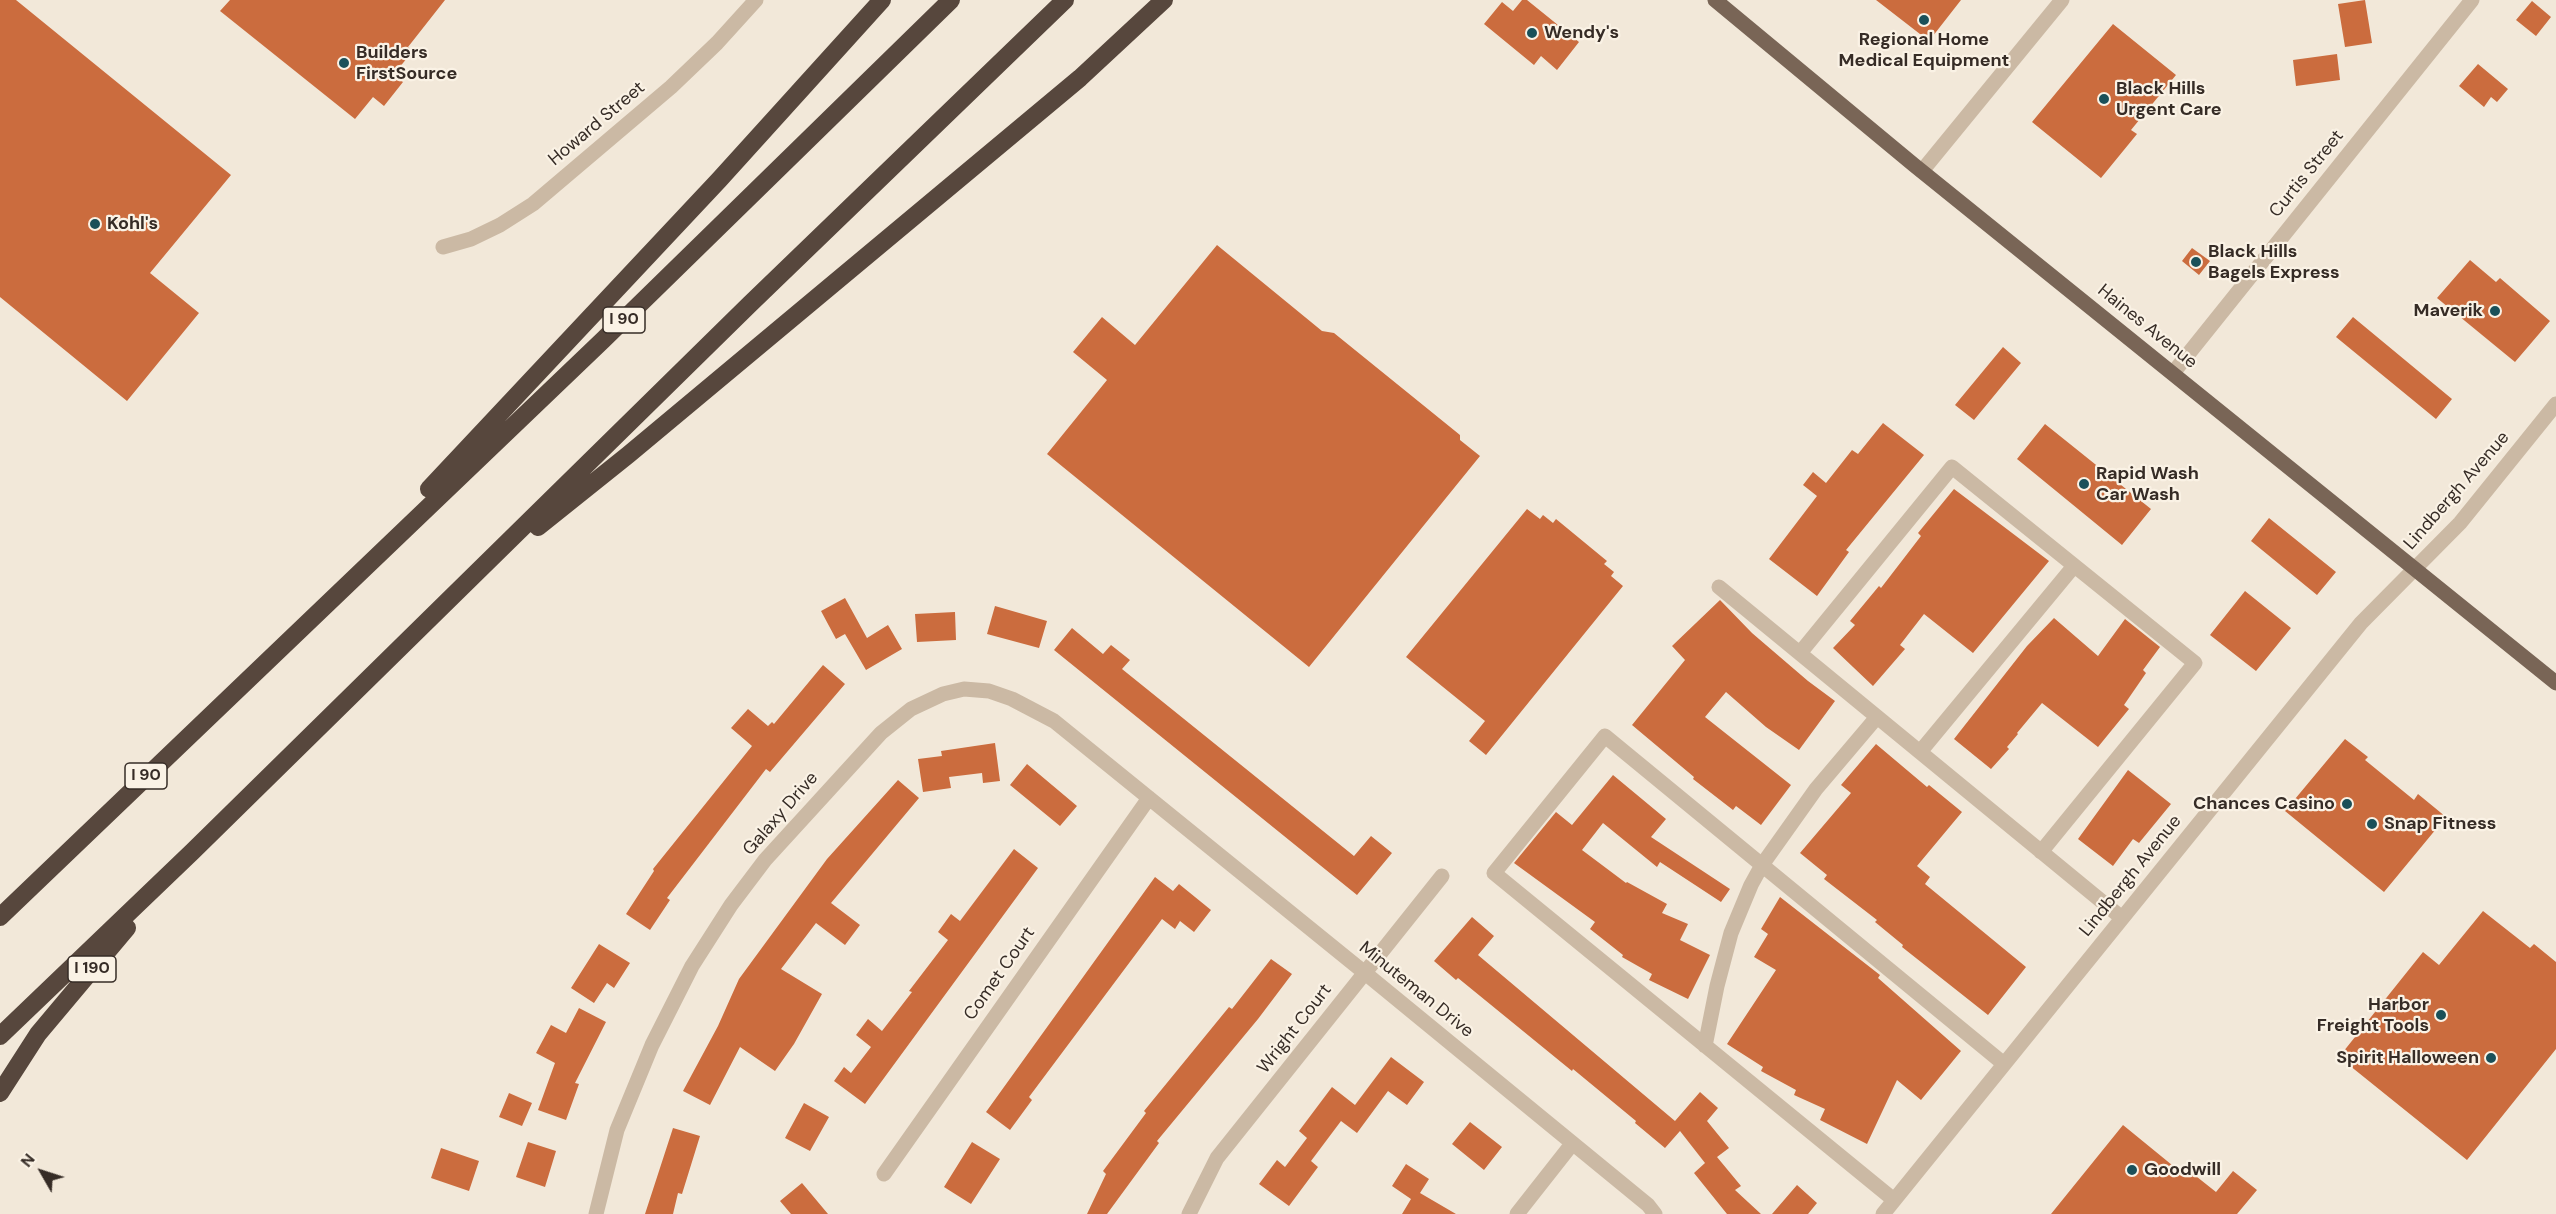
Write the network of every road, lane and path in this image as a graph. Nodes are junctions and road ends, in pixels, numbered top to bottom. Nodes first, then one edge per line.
1 (756, 0) edge
2 (882, 0) edge
3 (951, 0) edge
4 (1065, 0) edge
5 (1164, 0) edge
6 (1715, 0) edge
7 (2062, 0) edge
8 (2472, 0) edge
9 (1922, 171) junction
10 (442, 247) dead end
11 (2173, 373) junction
12 (2556, 404) edge
13 (2074, 566) junction
14 (2415, 569) junction
15 (463, 586) junction
16 (1719, 587) dead end
17 (292, 635) junction
18 (1800, 653) junction
19 (2556, 683) edge
20 (1877, 717) junction
21 (1920, 752) junction
22 (1149, 798) junction
23 (192, 852) junction
24 (2042, 852) junction
25 (1762, 865) junction
26 (1442, 876) dead end
27 (0, 917) edge
28 (2122, 918) junction
29 (1365, 973) junction
30 (0, 1036) edge
31 (1705, 1046) junction
32 (2004, 1064) junction
33 (0, 1093) edge
34 (1572, 1144) junction
35 (884, 1174) dead end
36 (1894, 1200) junction
37 (596, 1214) edge
38 (1189, 1214) edge
39 (1517, 1214) edge
40 (1655, 1214) edge
41 (1882, 1214) edge

1 - 10 street, Howard Street
2 - 17 highway
3 - 17 highway, I 90
4 - 15 highway
5 - 15 highway
6 - 9 main road, Haines Avenue
7 - 9 street
8 - 11 street, Curtis Street
9 - 11 main road, Haines Avenue
11 - 14 main road, Haines Avenue
12 - 14 street, Lindbergh Avenue
13 - 18 street
13 - 21 street
13 - 24 street
14 - 19 main road, Haines Avenue
14 - 28 street, Lindbergh Avenue
15 - 23 highway
16 - 18 street
17 - 27 highway, I 90
18 - 20 street
20 - 21 street
20 - 25 street
21 - 24 street
22 - 29 street, Minuteman Drive
22 - 35 street, Comet Court
22 - 37 street, Galaxy Drive
23 - 30 highway
23 - 33 highway, I 190
24 - 28 street
25 - 31 street
25 - 31 street
25 - 32 street
26 - 29 street, Wright Court
28 - 32 street, Lindbergh Avenue
29 - 34 street, Minuteman Drive
29 - 38 street, Wright Court
31 - 36 street
32 - 36 street, Lindbergh Avenue
34 - 39 street
34 - 40 street, Minuteman Drive
36 - 41 street, Lindbergh Avenue

